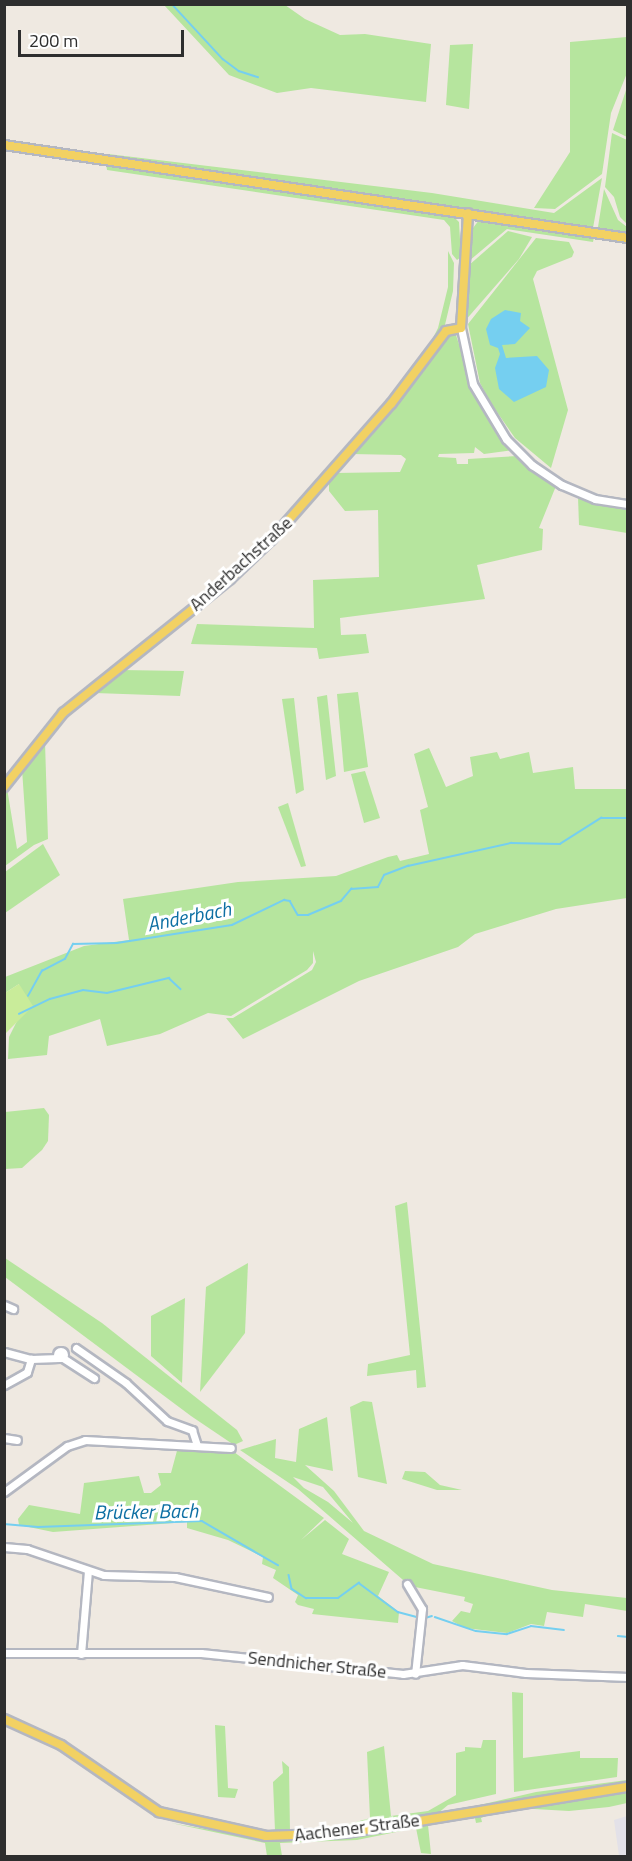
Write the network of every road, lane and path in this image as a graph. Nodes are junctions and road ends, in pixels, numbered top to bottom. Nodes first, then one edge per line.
1 (4, 145) edge
2 (468, 213) junction
3 (627, 238) edge
4 (461, 328) junction
5 (627, 504) edge
6 (4, 788) edge
7 (4, 1305) edge
8 (13, 1309) dead end
9 (76, 1348) dead end
10 (4, 1352) edge
11 (31, 1359) junction
12 (94, 1378) dead end
13 (4, 1385) edge
14 (4, 1438) edge
15 (17, 1440) dead end
16 (197, 1445) junction
17 (231, 1448) dead end
18 (4, 1492) edge
19 (4, 1547) edge
20 (88, 1571) junction
21 (407, 1584) dead end
22 (268, 1597) dead end
23 (4, 1653) edge
24 (81, 1654) junction
25 (415, 1674) junction
26 (627, 1677) edge
27 (4, 1719) edge
28 (627, 1787) edge

1 - 2 main road
2 - 3 main road
2 - 4 main road
4 - 5 street
4 - 6 main road, Anderbachstraße
7 - 8 street
9 - 16 street
10 - 11 street
11 - 12 street
11 - 13 street
14 - 15 street
16 - 17 street
16 - 18 street
19 - 20 street
20 - 22 street
20 - 24 street
21 - 25 street
23 - 24 street, Sendnicher Straße
24 - 25 street, Sendnicher Straße
25 - 26 street, Sendnicher Straße
27 - 28 main road, Aachener Straße

